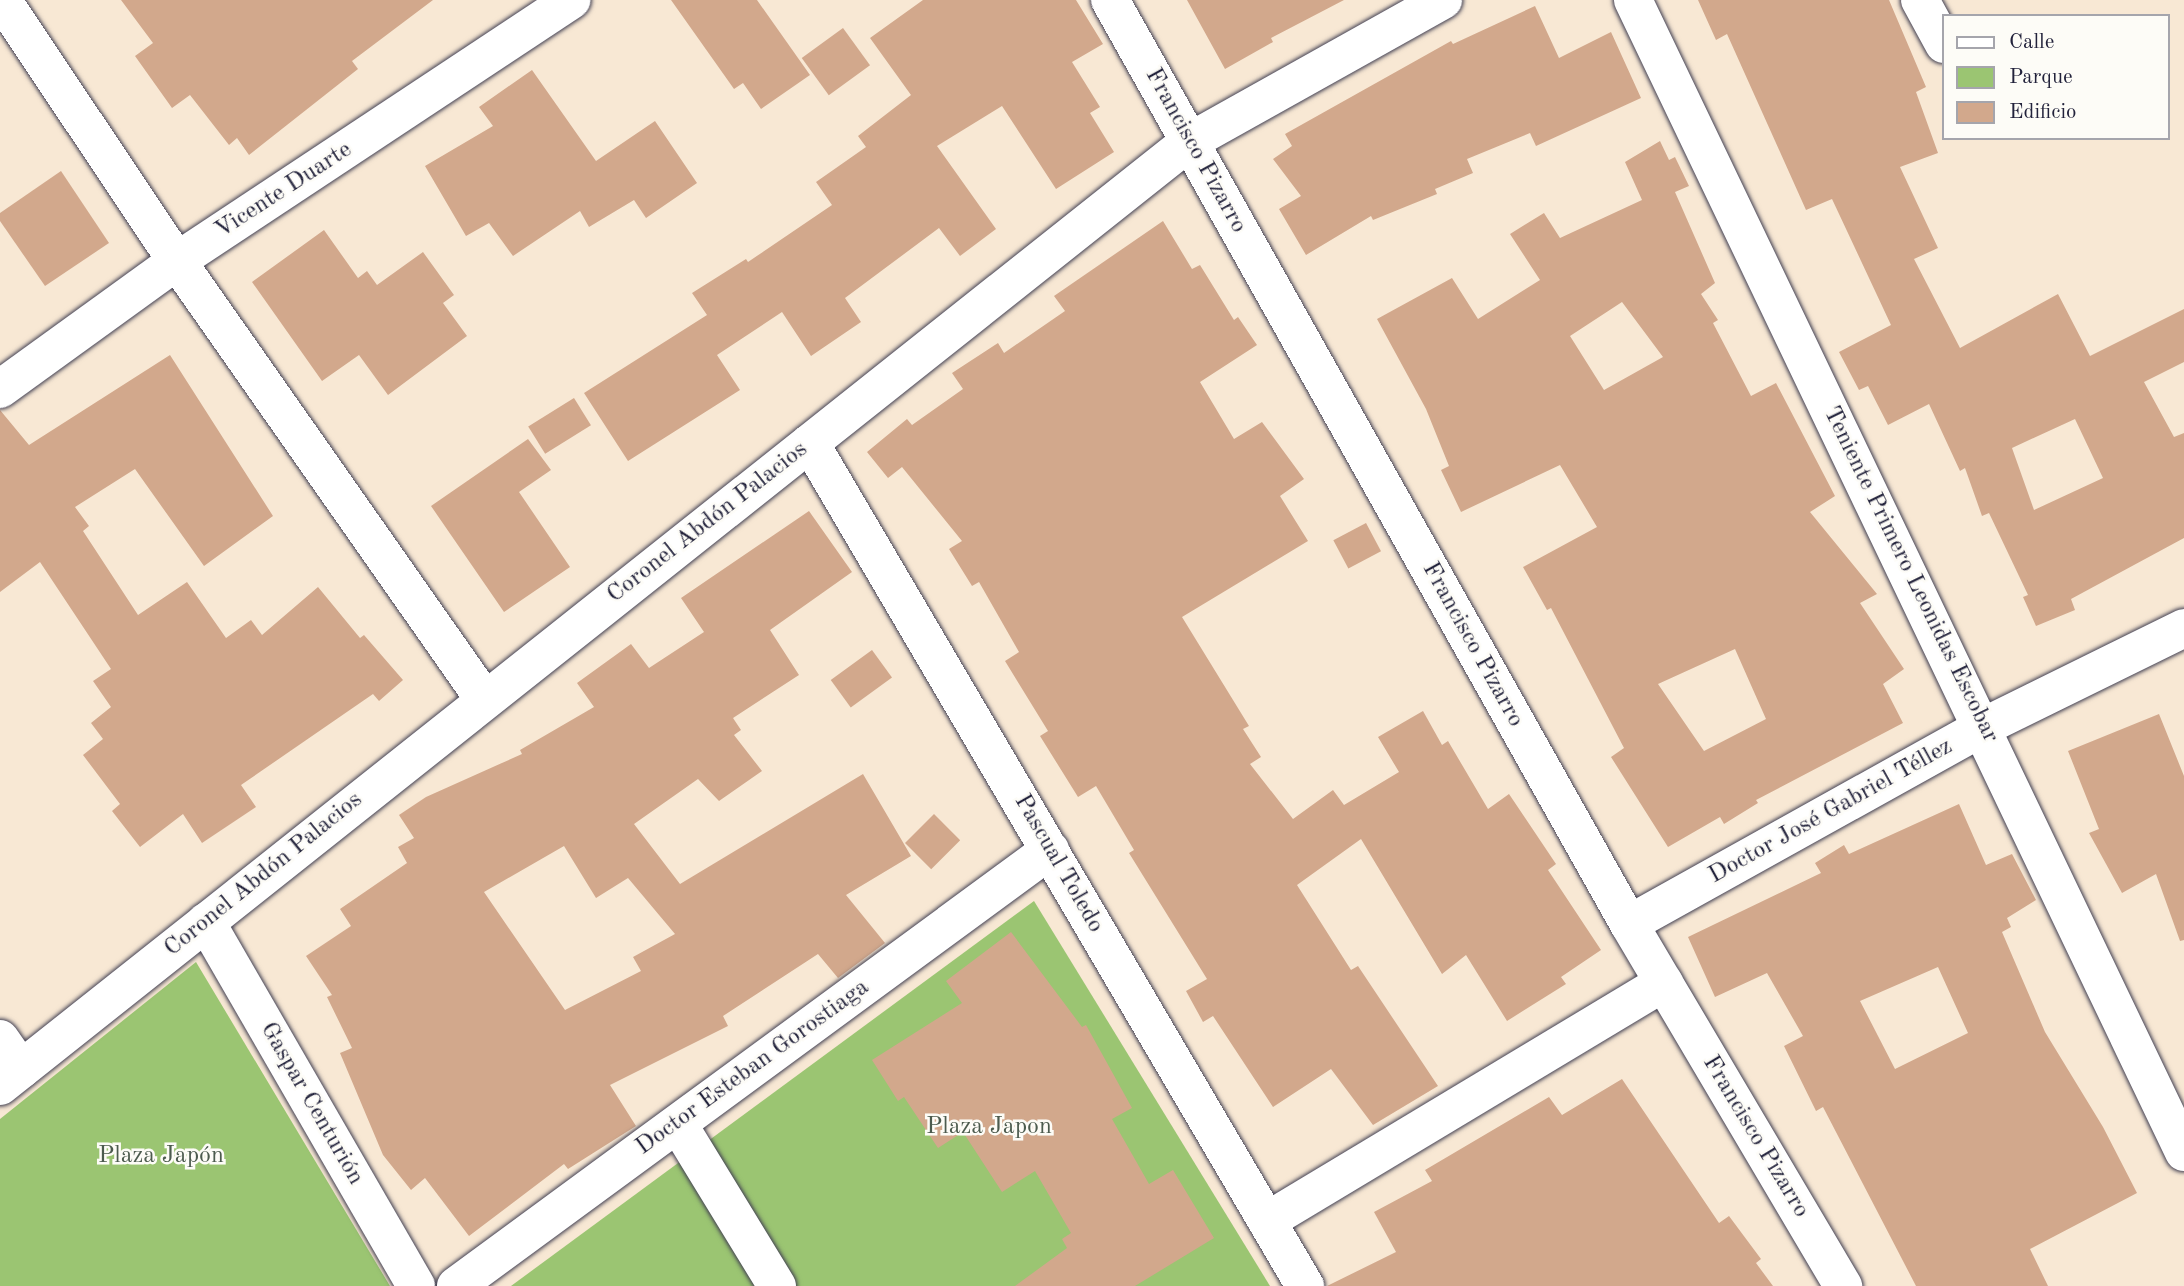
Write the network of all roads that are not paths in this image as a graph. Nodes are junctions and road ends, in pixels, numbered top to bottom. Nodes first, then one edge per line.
1 (2, 0) edge
2 (572, 0) edge
3 (1110, 0) edge
4 (1443, 0) edge
5 (1633, 0) edge
6 (1920, 0) edge
7 (1942, 40) edge
8 (1189, 142) junction
9 (177, 261) junction
10 (0, 389) edge
11 (810, 443) junction
12 (2184, 628) edge
13 (484, 699) junction
14 (1983, 727) junction
15 (1050, 850) junction
16 (206, 922) junction
17 (1629, 924) junction
18 (1664, 982) junction
19 (7, 1065) edge
20 (678, 1124) junction
21 (2184, 1152) edge
22 (1267, 1221) junction
23 (416, 1286) edge
24 (457, 1286) edge
25 (777, 1286) edge
26 (1305, 1286) edge
27 (1843, 1286) edge

1 - 9 street
2 - 9 street, Vicente Duarte
3 - 8 street, Francisco Pizarro
4 - 8 street, Coronel Abdón Palacios
5 - 14 street, Teniente Primero Leonidas Escobar
6 - 7 street
8 - 11 street, Coronel Abdón Palacios
8 - 17 street, Francisco Pizarro
9 - 10 street, Vicente Duarte
9 - 13 street
11 - 13 street, Coronel Abdón Palacios
11 - 15 street, Pascual Toledo
12 - 14 street, Doctor José Gabriel Téllez
13 - 16 street, Coronel Abdón Palacios
14 - 17 street, Doctor José Gabriel Téllez
14 - 21 street, Teniente Primero Leonidas Escobar
15 - 20 street, Doctor Esteban Gorostiaga
15 - 22 street, Pascual Toledo
16 - 19 street, Coronel Abdón Palacios
16 - 23 street, Gaspar Centurión
17 - 18 street, Francisco Pizarro
18 - 22 street
18 - 27 street, Francisco Pizarro
20 - 24 street, Doctor Esteban Gorostiaga
20 - 25 street
22 - 26 street, Pascual Toledo

